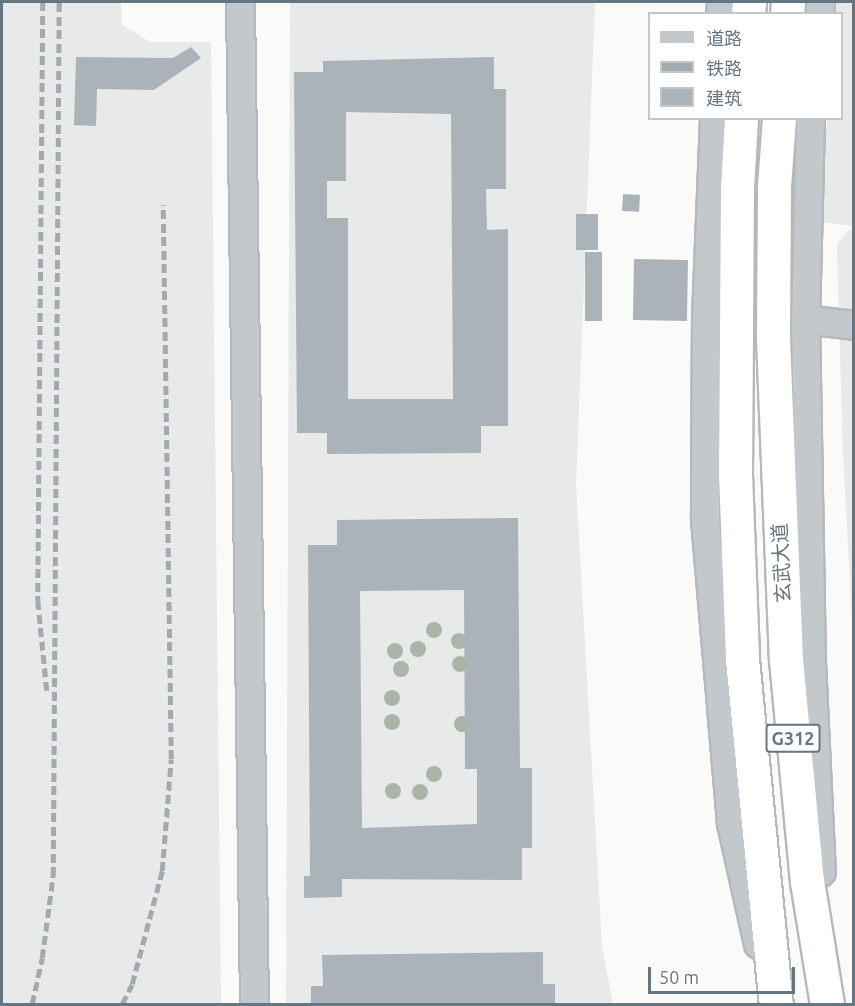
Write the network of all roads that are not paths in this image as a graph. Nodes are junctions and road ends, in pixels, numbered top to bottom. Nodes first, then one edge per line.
1 (240, 2) edge
2 (714, 120) edge
3 (741, 120) edge
4 (779, 120) edge
5 (810, 120) edge
6 (805, 319) junction
7 (854, 325) edge
8 (254, 1005) edge
9 (771, 1005) edge
10 (776, 1005) edge
11 (828, 1005) edge

1 - 8 street
2 - 9 street
3 - 10 highway, G312
4 - 11 highway, 玄武大道 / G312
5 - 6 street
6 - 7 street
6 - 11 street

